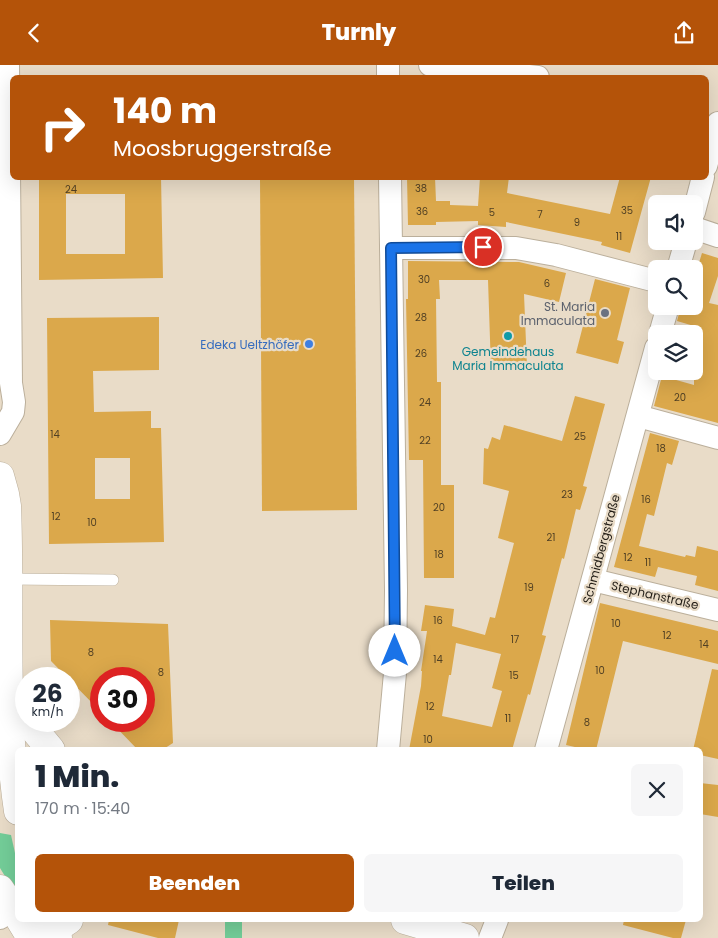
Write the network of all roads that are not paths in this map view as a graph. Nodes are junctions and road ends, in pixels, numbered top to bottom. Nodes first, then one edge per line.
1 (8, 65) edge
2 (430, 65) edge
3 (520, 75) edge
4 (10, 118) edge
5 (718, 121) edge
6 (709, 155) edge
7 (11, 180) edge
8 (390, 180) edge
9 (702, 180) edge
10 (698, 195) edge
11 (703, 231) edge
12 (718, 236) edge
13 (391, 248) junction
14 (648, 279) edge
15 (648, 378) edge
16 (11, 383) junction
17 (0, 407) edge
18 (638, 416) junction
19 (0, 434) edge
20 (718, 438) edge
21 (0, 476) edge
22 (8, 579) junction
23 (113, 580) dead end
24 (593, 580) junction
25 (718, 610) edge
26 (15, 726) edge
27 (16, 732) edge
28 (20, 732) edge
29 (15, 747) edge
30 (46, 747) edge
31 (388, 747) edge
32 (547, 747) edge
33 (15, 756) edge
34 (15, 790) edge
35 (0, 817) edge
36 (15, 820) edge
37 (26, 922) edge
38 (412, 922) edge
39 (496, 922) edge
40 (51, 931) edge
41 (464, 938) edge
42 (490, 938) edge

1 - 4 street
2 - 3 street
5 - 6 street
7 - 16 street
8 - 13 street
9 - 10 street
11 - 12 street
13 - 14 street
13 - 31 street
15 - 18 street, Schmidbergstraße
16 - 17 street
16 - 19 street
18 - 20 street
18 - 24 street, Schmidbergstraße
21 - 22 main road
22 - 23 lane
22 - 26 main road
24 - 25 street, Stephanstraße
24 - 32 street, Schmidbergstraße
27 - 29 main road
28 - 30 main road
33 - 34 main road
35 - 36 main road
37 - 40 main road
38 - 41 main road
39 - 42 street

